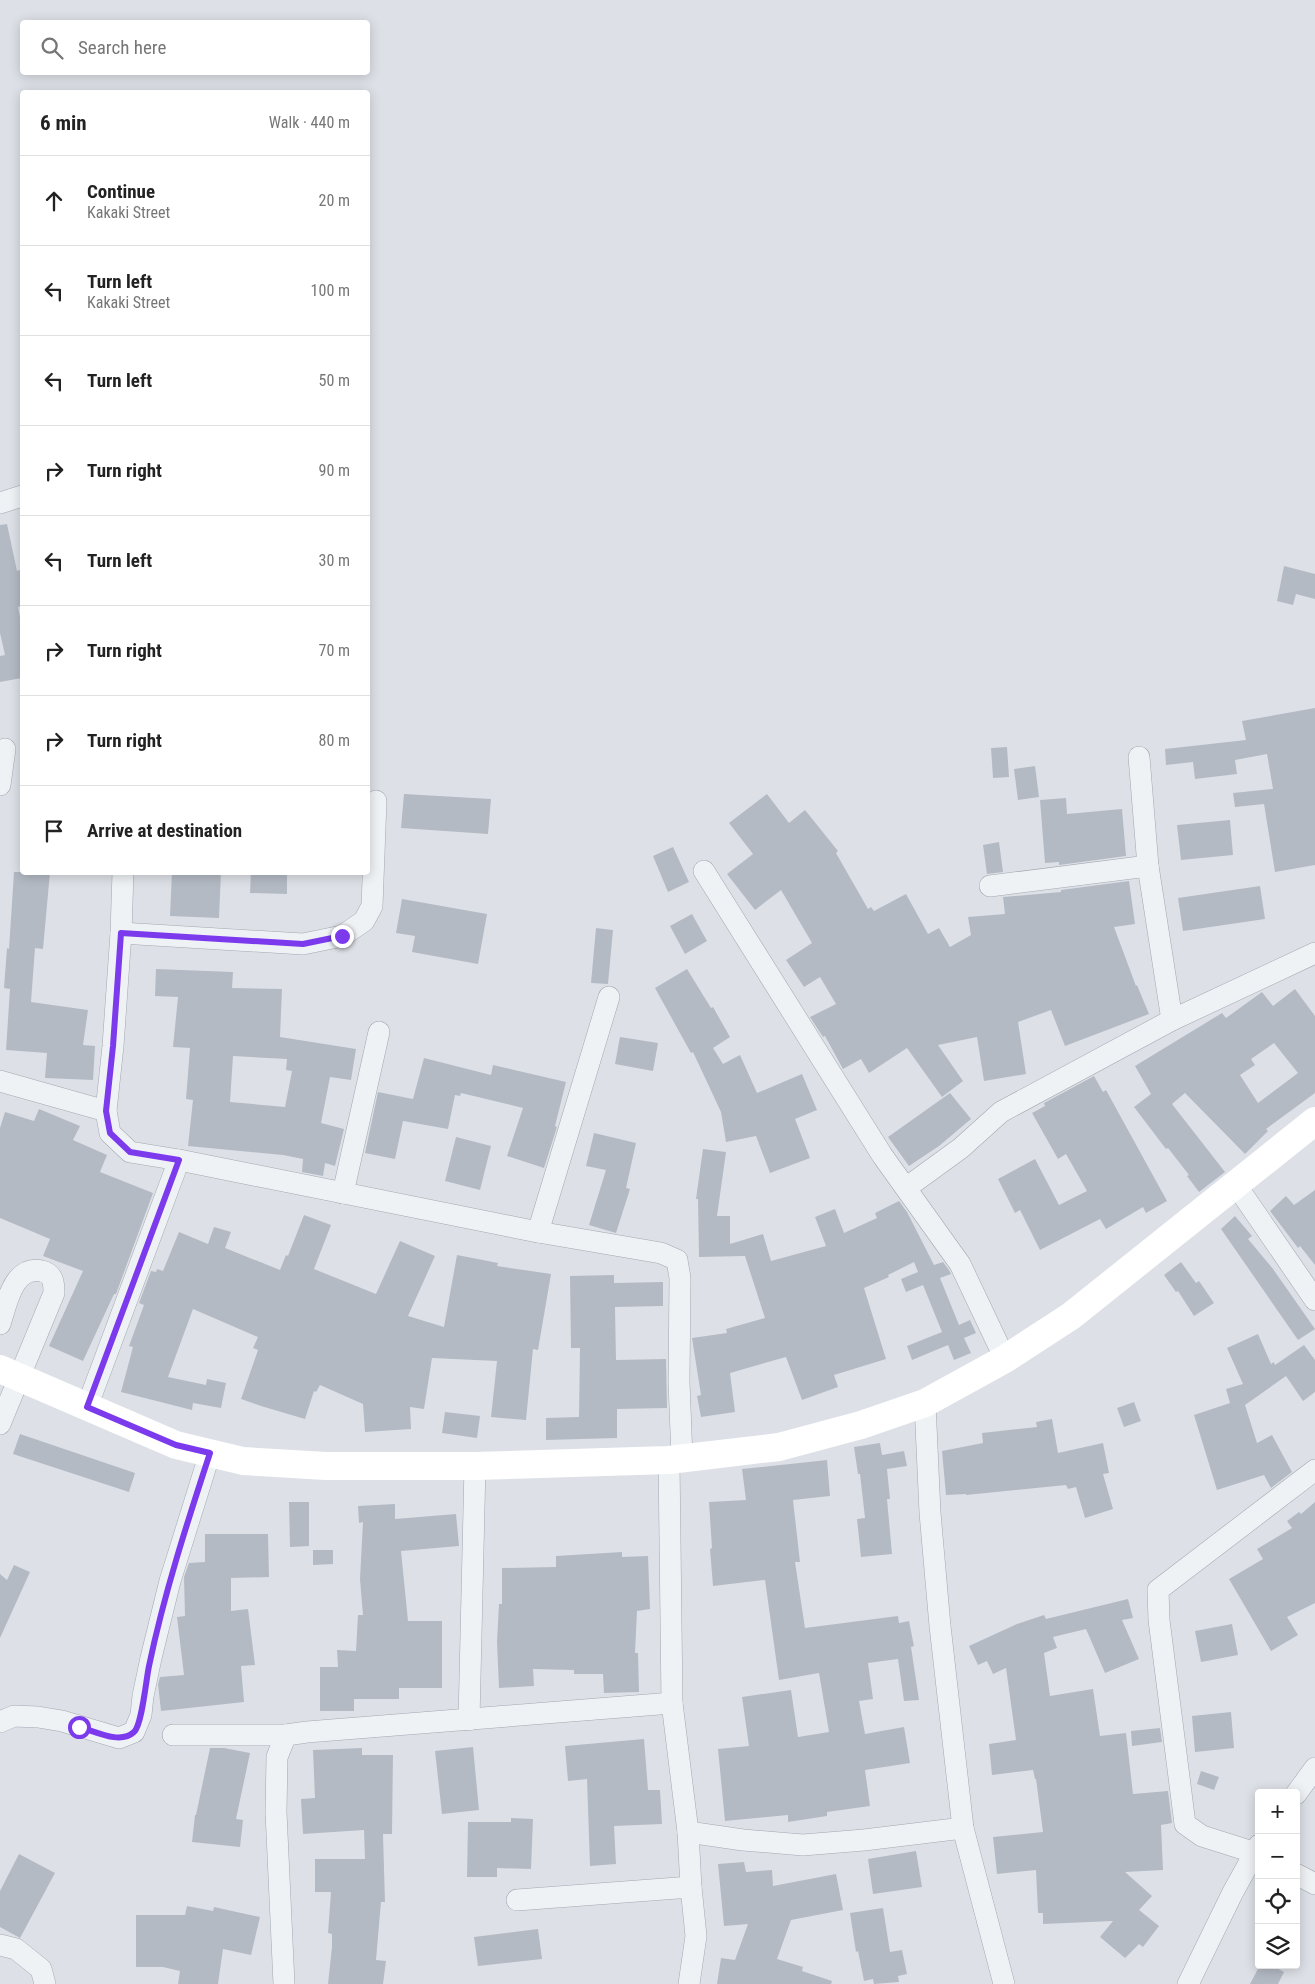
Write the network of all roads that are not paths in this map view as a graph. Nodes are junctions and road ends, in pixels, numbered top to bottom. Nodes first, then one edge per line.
1 (20, 497) edge
2 (0, 503) edge
3 (6, 750) dead end
4 (1139, 757) dead end
5 (0, 785) edge
6 (376, 801) dead end
7 (1148, 866) junction
8 (704, 871) dead end
9 (123, 875) edge
10 (990, 886) dead end
11 (121, 933) junction
12 (1315, 953) edge
13 (609, 997) dead end
14 (1172, 1020) junction
15 (379, 1032) dead end
16 (0, 1081) edge
17 (106, 1111) junction
18 (1315, 1121) edge
19 (179, 1160) junction
20 (1236, 1184) junction
21 (906, 1188) junction
22 (343, 1193) junction
23 (538, 1232) junction
24 (1315, 1300) edge
25 (0, 1324) edge
26 (1005, 1359) junction
27 (10, 1373) edge
28 (925, 1403) junction
29 (87, 1407) junction
30 (0, 1424) edge
31 (210, 1453) junction
32 (676, 1459) junction
33 (475, 1466) junction
34 (1315, 1470) edge
35 (672, 1703) junction
36 (469, 1720) junction
37 (0, 1722) edge
38 (173, 1735) dead end
39 (286, 1735) junction
40 (1315, 1768) edge
41 (1300, 1789) edge
42 (963, 1828) junction
43 (688, 1832) junction
44 (1255, 1849) edge
45 (1255, 1854) edge
46 (1300, 1876) edge
47 (1315, 1884) edge
48 (691, 1887) junction
49 (517, 1900) dead end
50 (0, 1945) edge
51 (45, 1984) edge
52 (284, 1984) edge
53 (689, 1984) edge
54 (1004, 1984) edge
55 (1188, 1984) edge

1 - 2 street
3 - 5 street
4 - 7 street
6 - 11 street
7 - 10 street
7 - 14 street
8 - 21 street
9 - 11 street
11 - 17 street
12 - 14 street
13 - 23 street
14 - 21 street
15 - 22 street
16 - 17 street
17 - 19 street
18 - 20 street
19 - 22 street
19 - 29 street
20 - 24 street
20 - 26 street
21 - 26 street
22 - 23 street
23 - 32 street
25 - 27 street
26 - 28 street
27 - 29 street
27 - 30 street
28 - 32 street
28 - 42 street
29 - 31 street
31 - 33 street
31 - 37 street
32 - 33 street
32 - 35 street
33 - 36 street
34 - 44 street
35 - 36 street
35 - 43 street
36 - 39 street
38 - 39 street
39 - 52 street
40 - 41 street
42 - 43 street
42 - 54 street
43 - 48 street
45 - 55 street
46 - 47 street
48 - 49 street
48 - 53 street
50 - 51 street

